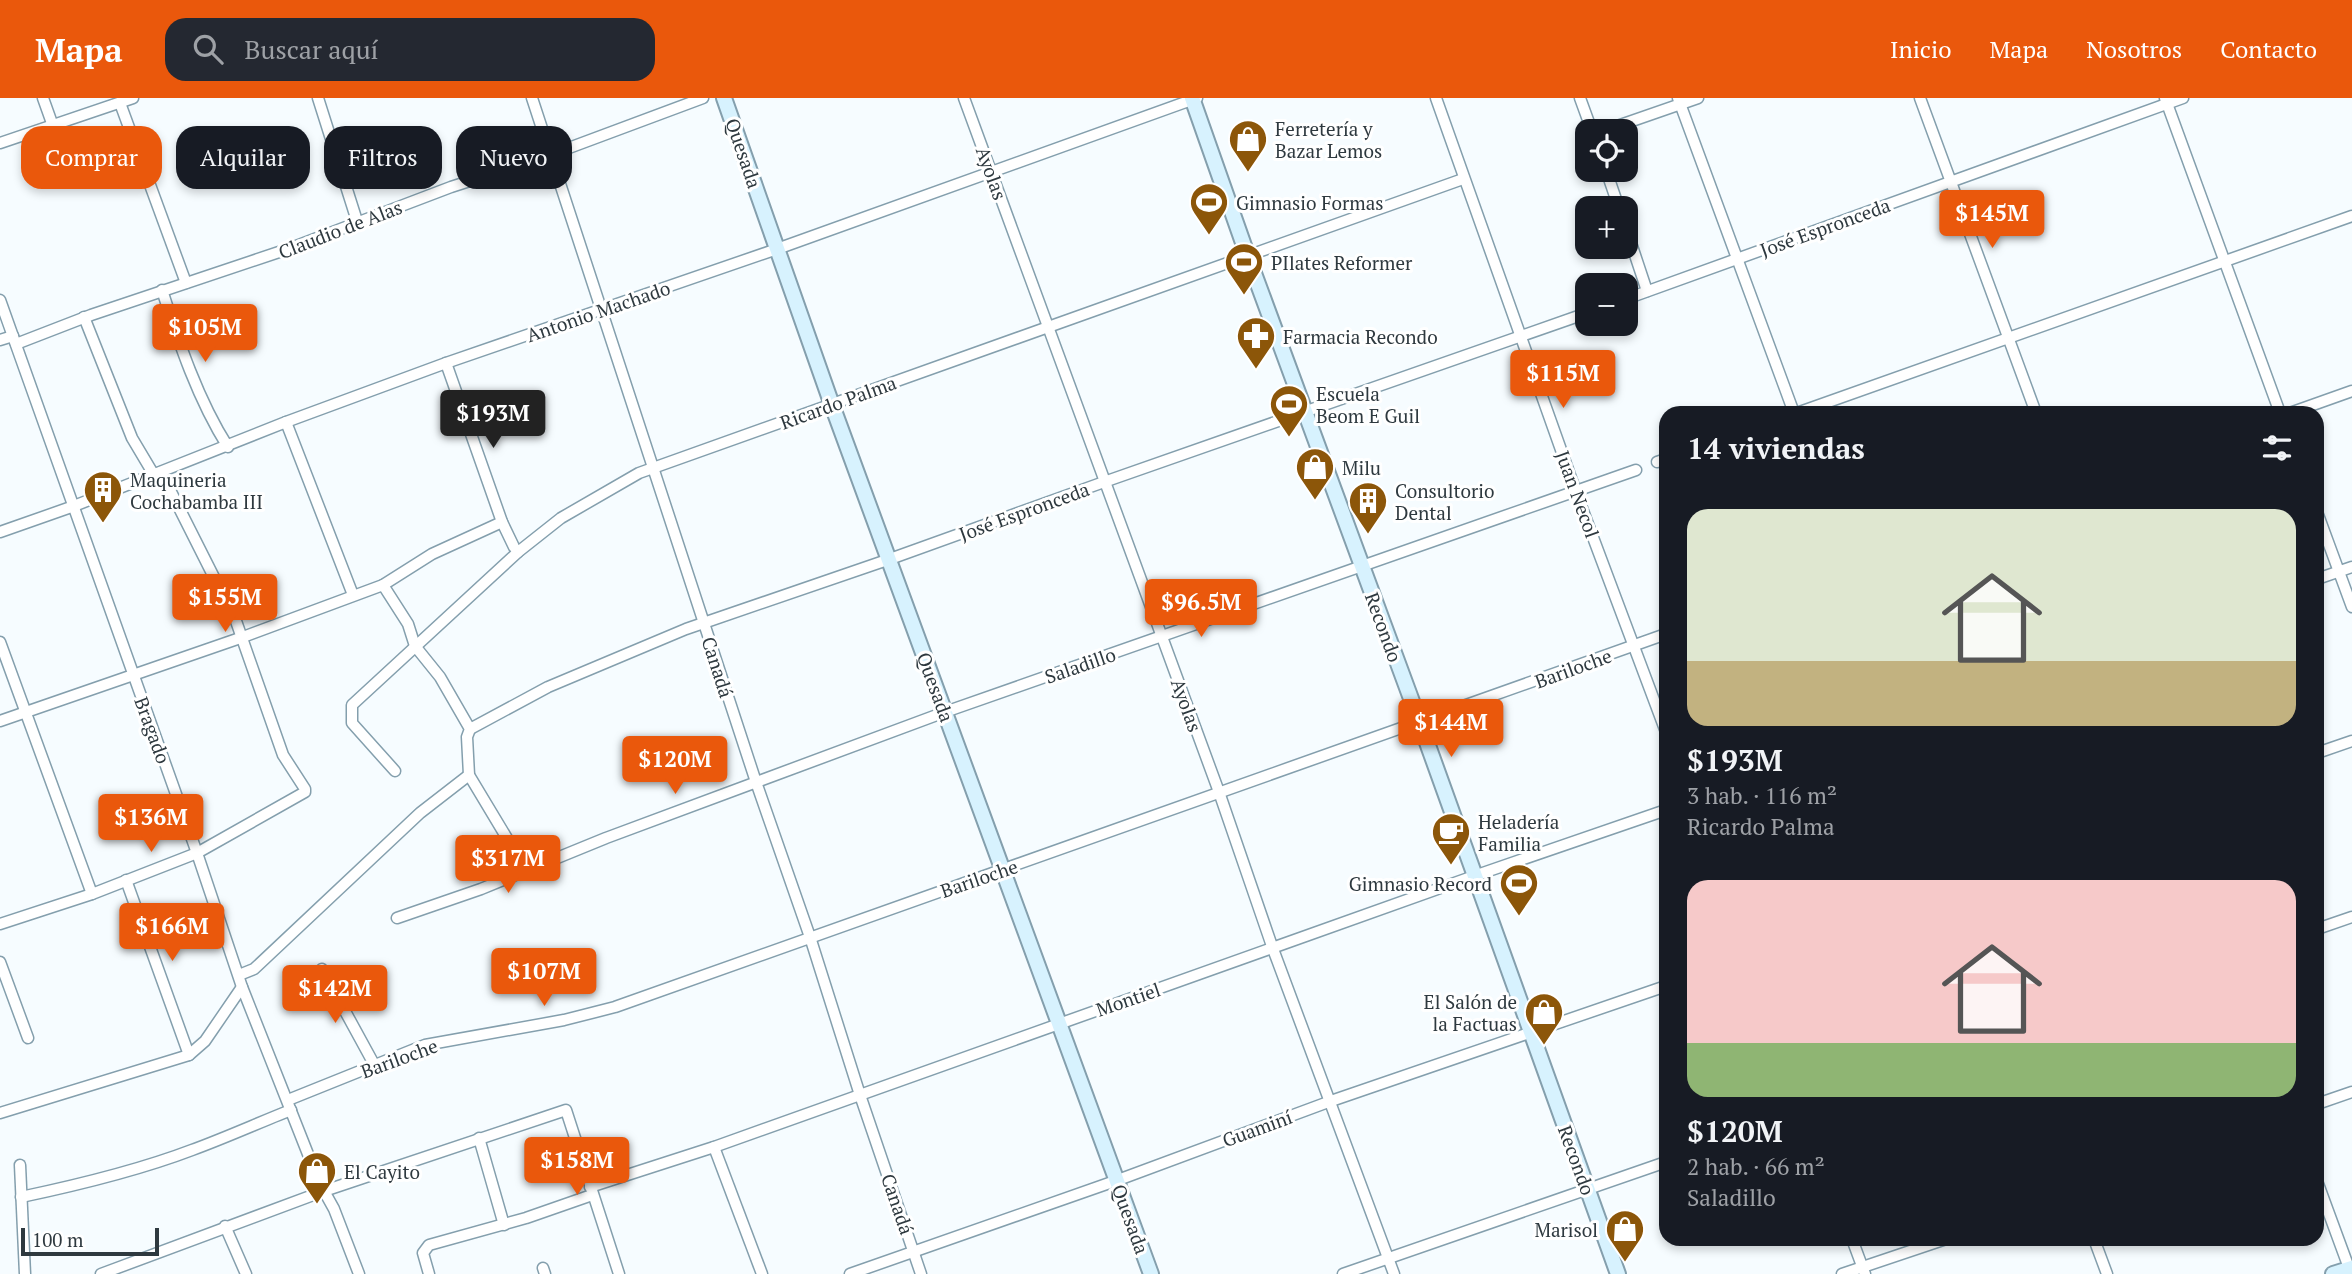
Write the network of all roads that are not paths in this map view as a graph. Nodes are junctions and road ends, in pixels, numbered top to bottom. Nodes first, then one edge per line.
1 (43, 98) edge
2 (133, 98) edge
3 (318, 98) edge
4 (532, 98) edge
5 (703, 98) edge
6 (724, 98) edge
7 (964, 98) edge
8 (1436, 98) edge
9 (1580, 98) edge
10 (1698, 98) edge
11 (1920, 98) edge
12 (2183, 98) edge
13 (1194, 99) edge
14 (1679, 101) edge
15 (2166, 101) edge
16 (120, 103) junction
17 (1588, 119) edge
18 (1633, 119) edge
19 (53, 125) junction
20 (541, 126) edge
21 (0, 143) edge
22 (572, 147) edge
23 (991, 171) junction
24 (1463, 178) junction
25 (1951, 183) junction
26 (456, 185) edge
27 (561, 189) edge
28 (2352, 216) edge
29 (357, 221) junction
30 (777, 249) junction
31 (1248, 257) junction
32 (1636, 259) edge
33 (1737, 259) junction
34 (2226, 261) junction
35 (186, 283) junction
36 (162, 290) junction
37 (1647, 290) junction
38 (1638, 294) edge
39 (0, 300) edge
40 (602, 310) junction
41 (84, 317) junction
42 (1575, 317) edge
43 (1047, 326) junction
44 (1519, 335) junction
45 (2008, 337) junction
46 (14, 340) junction
47 (0, 341) edge
48 (446, 363) junction
49 (2352, 391) edge
50 (832, 405) junction
51 (1792, 406) edge
52 (1815, 406) edge
53 (2033, 406) edge
54 (2278, 406) edge
55 (2310, 406) edge
56 (1306, 411) junction
57 (286, 422) junction
58 (228, 447) junction
59 (652, 467) junction
60 (1636, 470) dead end
61 (158, 474) junction
62 (1104, 482) junction
63 (1576, 492) junction
64 (74, 506) junction
65 (502, 522) junction
66 (0, 531) edge
67 (2324, 531) edge
68 (518, 552) junction
69 (890, 559) junction
70 (1362, 567) junction
71 (2352, 567) edge
72 (2339, 572) junction
73 (2324, 577) edge
74 (383, 585) junction
75 (353, 595) junction
76 (2352, 607) edge
77 (703, 623) junction
78 (1162, 636) junction
79 (243, 637) junction
80 (1659, 637) edge
81 (0, 642) edge
82 (415, 646) junction
83 (1635, 646) junction
84 (134, 675) junction
85 (26, 712) junction
86 (945, 712) junction
87 (1659, 713) edge
88 (0, 721) edge
89 (1420, 723) junction
90 (470, 729) junction
91 (2352, 741) edge
92 (2324, 751) edge
93 (395, 771) dead end
94 (469, 775) junction
95 (755, 782) junction
96 (1219, 792) junction
97 (1659, 812) edge
98 (197, 853) junction
99 (1003, 870) junction
100 (523, 871) junction
101 (1474, 876) junction
102 (126, 880) junction
103 (92, 894) junction
104 (2352, 917) edge
105 (397, 918) dead end
106 (0, 924) edge
107 (2324, 927) edge
108 (810, 937) junction
109 (1273, 949) junction
110 (0, 962) edge
111 (322, 969) dead end
112 (239, 975) junction
113 (242, 988) junction
114 (1659, 988) edge
115 (1059, 1024) junction
116 (1531, 1033) junction
117 (28, 1038) dead end
118 (189, 1055) junction
119 (375, 1066) junction
120 (2352, 1092) edge
121 (860, 1095) junction
122 (1331, 1101) junction
123 (2324, 1102) edge
124 (289, 1105) junction
125 (0, 1113) edge
126 (479, 1138) junction
127 (714, 1147) junction
128 (1659, 1164) edge
129 (20, 1165) dead end
130 (1118, 1180) junction
131 (1587, 1189) junction
132 (324, 1191) junction
133 (591, 1191) junction
134 (20, 1197) junction
135 (2324, 1199) edge
136 (504, 1224) junction
137 (225, 1226) junction
138 (1854, 1246) edge
139 (1927, 1246) edge
140 (2096, 1246) edge
141 (915, 1252) junction
142 (1388, 1258) junction
143 (2351, 1268) edge
144 (1863, 1270) edge
145 (25, 1274) edge
146 (101, 1274) edge
147 (246, 1274) edge
148 (359, 1274) edge
149 (429, 1274) edge
150 (619, 1274) edge
151 (762, 1274) edge
152 (850, 1274) edge
153 (922, 1274) edge
154 (1151, 1274) edge
155 (1343, 1274) edge
156 (1394, 1274) edge
157 (1618, 1274) edge
158 (1842, 1274) edge
159 (2106, 1274) edge
160 (2333, 1274) edge

1 - 19 street
2 - 16 street
3 - 29 street
4 - 20 street, Canadá
5 - 22 street, Claudio de Alas
6 - 30 street, Quesada
7 - 23 street, Ayolas
8 - 24 street, Juan Necol
9 - 17 street
10 - 14 street
11 - 25 street
12 - 15 street, José Espronceda
13 - 23 street, Antonio Machado
13 - 31 street, Recondo
14 - 18 street
14 - 33 street
15 - 25 street, José Espronceda
15 - 34 street
16 - 19 street
16 - 35 street
19 - 21 street
23 - 30 street, Antonio Machado
23 - 43 street, Ayolas
24 - 31 street, Ricardo Palma
24 - 44 street, Juan Necol
25 - 33 street, José Espronceda
25 - 45 street
26 - 29 street, Claudio de Alas
27 - 40 street, Canadá
28 - 34 street
29 - 35 street, Claudio de Alas
30 - 40 street, Antonio Machado
30 - 50 street, Quesada
31 - 43 street, Ricardo Palma
31 - 56 street, Recondo
32 - 37 street
33 - 37 street, José Espronceda
33 - 51 street
34 - 45 street
34 - 54 street
35 - 36 street, Claudio de Alas
36 - 41 street, Claudio de Alas
36 - 58 street
37 - 38 street, José Espronceda
39 - 46 street, Bragado
40 - 48 street, Antonio Machado
40 - 59 street, Canadá
41 - 46 street, Claudio de Alas
41 - 61 street
42 - 44 street, José Espronceda
43 - 50 street, Ricardo Palma
43 - 62 street, Ayolas
44 - 56 street, José Espronceda
44 - 63 street, Juan Necol
45 - 52 street
45 - 53 street
46 - 47 street, Claudio de Alas
46 - 64 street, Bragado
48 - 57 street, Antonio Machado
48 - 65 street
49 - 55 street
50 - 59 street, Ricardo Palma
50 - 69 street, Quesada
56 - 62 street, José Espronceda
56 - 70 street, Recondo
57 - 58 street, Antonio Machado
57 - 75 street
58 - 61 street, Antonio Machado
59 - 68 street, Ricardo Palma
59 - 77 street, Canadá
60 - 63 street, Saladillo
61 - 64 street, Antonio Machado
61 - 79 street
62 - 69 street, José Espronceda
62 - 78 street, Ayolas
63 - 70 street, Saladillo
63 - 83 street, Juan Necol
64 - 66 street, Antonio Machado
64 - 84 street, Bragado
65 - 68 street
65 - 74 street
67 - 72 street
68 - 82 street, Ricardo Palma
69 - 77 street, José Espronceda
69 - 86 street, Quesada
70 - 78 street, Saladillo
70 - 89 street, Recondo
71 - 72 street
72 - 73 street
72 - 76 street
74 - 75 street
74 - 82 street
75 - 79 street
77 - 90 street, José Espronceda
77 - 95 street, Canadá
78 - 86 street, Saladillo
78 - 96 street, Ayolas
79 - 84 street
79 - 98 street
80 - 83 street, Bariloche
81 - 85 street
82 - 90 street
82 - 93 street, Ricardo Palma
83 - 87 street, Juan Necol
83 - 89 street, Bariloche
84 - 85 street
84 - 98 street, Bragado
85 - 88 street
85 - 103 street
86 - 95 street, Saladillo
86 - 99 street, Quesada
89 - 96 street, Bariloche
89 - 101 street, Recondo
90 - 94 street
91 - 92 street
94 - 100 street
94 - 112 street
95 - 100 street, Saladillo
95 - 108 street, Canadá
96 - 99 street, Bariloche
96 - 109 street, Ayolas
97 - 101 street, Montiel
98 - 102 street
98 - 112 street, Bragado
99 - 108 street, Bariloche
99 - 115 street, Quesada
100 - 105 street, Saladillo
101 - 109 street, Montiel
101 - 116 street, Recondo
102 - 103 street
102 - 118 street
103 - 106 street
104 - 107 street
108 - 119 street, Bariloche
108 - 121 street, Canadá
109 - 115 street, Montiel
109 - 122 street, Ayolas
110 - 117 street
111 - 119 street
112 - 113 street, Bragado
113 - 118 street
113 - 124 street, Bragado
114 - 116 street, Guaminí
115 - 121 street, Montiel
115 - 130 street, Quesada
116 - 122 street, Guaminí
116 - 131 street, Recondo
118 - 125 street
119 - 124 street, Bariloche
120 - 123 street
121 - 127 street, Montiel
121 - 141 street, Canadá
122 - 130 street, Guaminí
122 - 142 street, Ayolas
124 - 132 street, Bragado
124 - 134 street, Bariloche
126 - 132 street
126 - 133 street
126 - 136 street
127 - 133 street, Montiel
127 - 151 street
128 - 131 street
129 - 134 street
130 - 141 street, Guaminí
130 - 154 street, Quesada
131 - 142 street
131 - 157 street, Recondo
132 - 137 street
132 - 148 street, Bragado
133 - 136 street, Montiel
133 - 150 street
134 - 145 street
135 - 143 street
136 - 149 street, Montiel
137 - 146 street
137 - 147 street
138 - 144 street
139 - 144 street
140 - 159 street
141 - 152 street, Guaminí
141 - 153 street, Canadá
142 - 155 street
142 - 156 street, Ayolas
143 - 160 street
144 - 158 street

